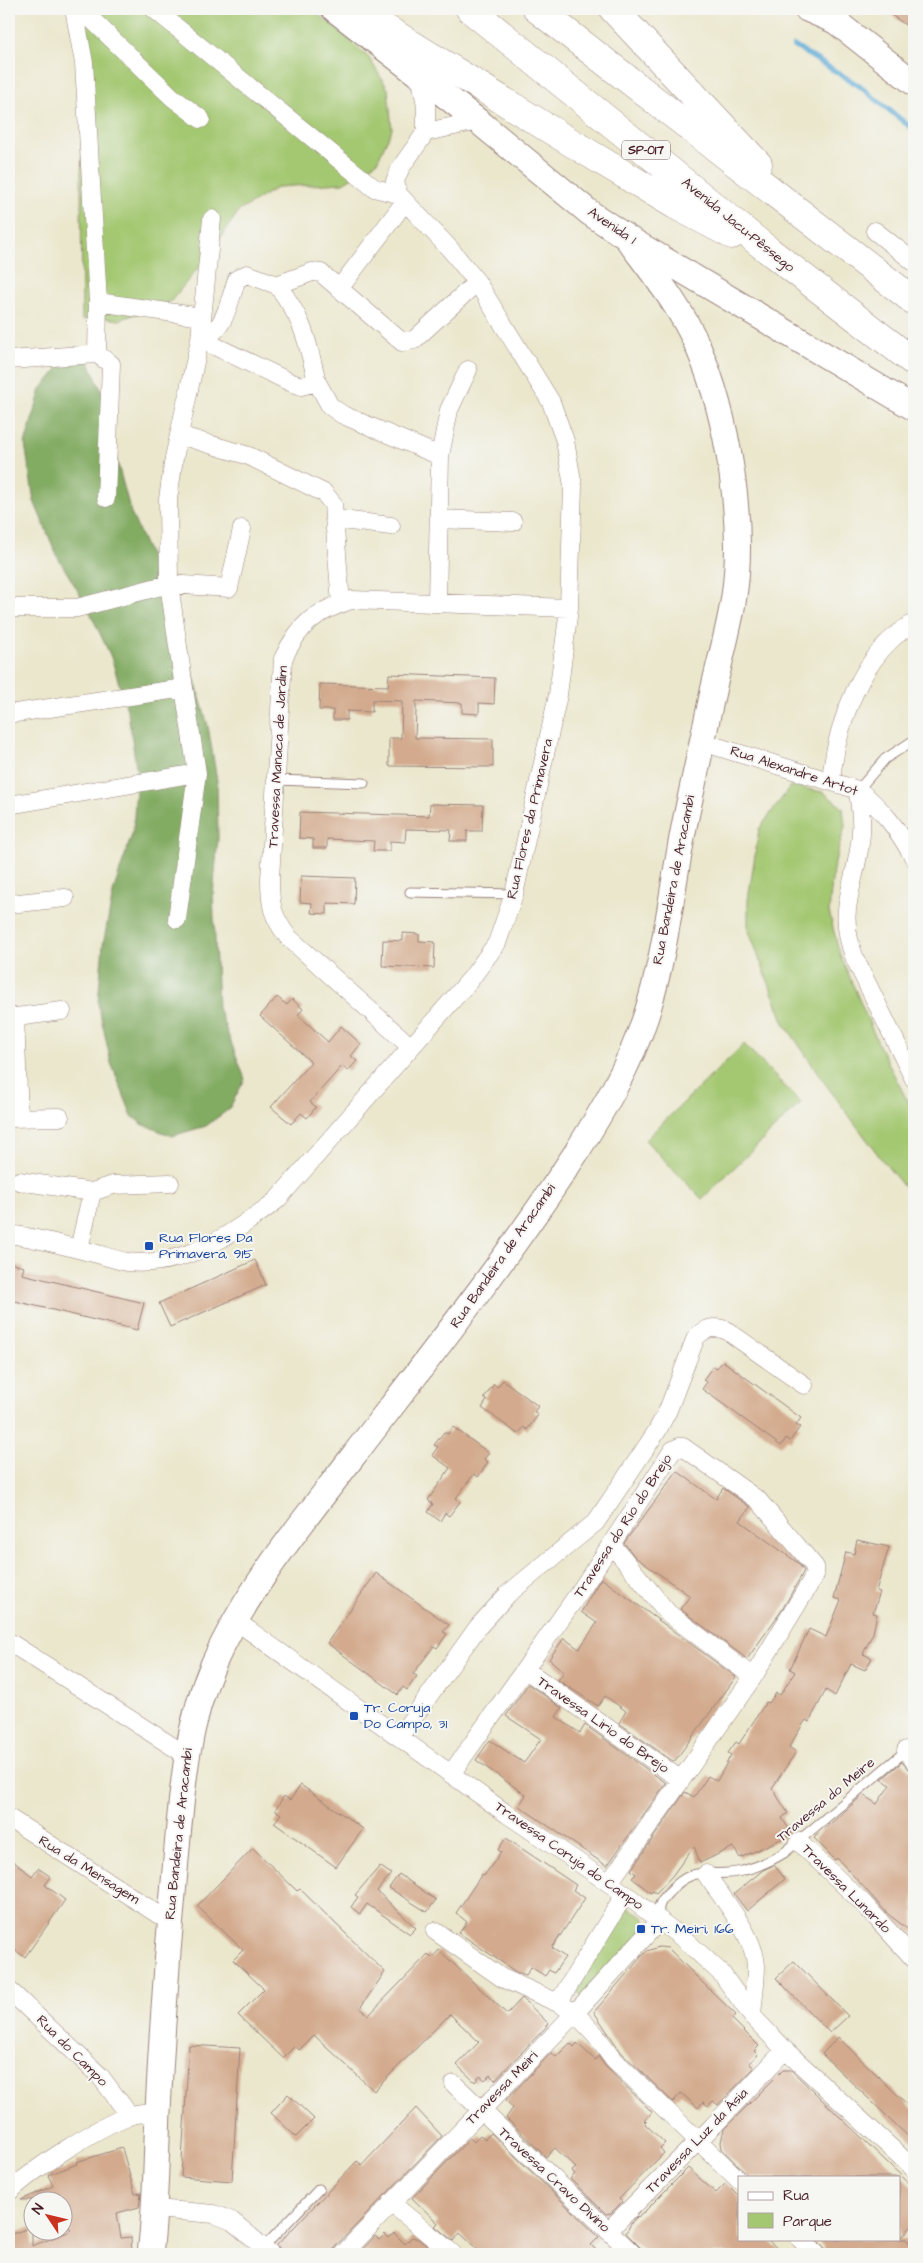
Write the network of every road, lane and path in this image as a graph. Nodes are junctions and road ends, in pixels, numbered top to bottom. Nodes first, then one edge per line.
1 (74, 9) edge
2 (81, 9) edge
3 (154, 9) edge
4 (334, 9) edge
5 (354, 9) edge
6 (470, 9) edge
7 (537, 9) edge
8 (613, 9) edge
9 (807, 9) edge
10 (831, 15) edge
11 (420, 75) junction
12 (914, 83) edge
13 (201, 119) dead end
14 (478, 121) junction
15 (426, 132) junction
16 (401, 198) junction
17 (803, 214) junction
18 (212, 219) dead end
19 (875, 231) dead end
20 (626, 237) junction
21 (768, 250) junction
22 (914, 262) edge
23 (477, 282) junction
24 (277, 285) junction
25 (709, 286) junction
26 (339, 289) junction
27 (914, 301) edge
28 (98, 302) junction
29 (202, 317) junction
30 (685, 321) junction
31 (200, 339) junction
32 (97, 354) junction
33 (9, 360) edge
34 (914, 362) edge
35 (468, 370) dead end
36 (317, 382) junction
37 (914, 408) edge
38 (179, 435) junction
39 (440, 456) junction
40 (106, 498) dead end
41 (334, 519) junction
42 (439, 519) junction
43 (513, 522) dead end
44 (391, 526) dead end
45 (242, 530) dead end
46 (168, 584) junction
47 (437, 603) junction
48 (341, 604) junction
49 (9, 608) edge
50 (569, 608) junction
51 (914, 623) edge
52 (184, 688) junction
53 (9, 714) edge
54 (914, 740) edge
55 (702, 742) junction
56 (197, 773) junction
57 (276, 780) junction
58 (831, 781) junction
59 (364, 783) dead end
60 (858, 790) junction
61 (9, 805) edge
62 (914, 858) edge
63 (410, 892) dead end
64 (514, 894) junction
65 (65, 898) dead end
66 (9, 904) edge
67 (177, 919) dead end
68 (62, 1011) dead end
69 (12, 1017) edge
70 (411, 1047) junction
71 (914, 1079) edge
72 (60, 1117) dead end
73 (14, 1118) edge
74 (19, 1181) dead end
75 (170, 1183) dead end
76 (92, 1192) junction
77 (9, 1234) edge
78 (79, 1249) junction
79 (804, 1385) dead end
80 (596, 1522) junction
81 (614, 1541) junction
82 (236, 1621) junction
83 (9, 1642) edge
84 (526, 1670) junction
85 (753, 1677) junction
86 (400, 1736) junction
87 (911, 1752) edge
88 (186, 1755) junction
89 (451, 1774) junction
90 (681, 1780) junction
91 (9, 1818) edge
92 (799, 1842) junction
93 (706, 1874) junction
94 (609, 1883) junction
95 (625, 1894) junction
96 (660, 1920) junction
97 (170, 1922) junction
98 (435, 1932) dead end
99 (914, 1958) edge
100 (9, 1990) edge
101 (558, 2003) junction
102 (575, 2013) junction
103 (752, 2016) junction
104 (785, 2050) junction
105 (454, 2084) dead end
106 (480, 2110) junction
107 (158, 2111) junction
108 (130, 2116) junction
109 (698, 2140) junction
110 (914, 2169) edge
111 (738, 2179) edge
112 (10, 2184) edge
113 (319, 2189) dead end
114 (391, 2203) junction
115 (156, 2209) junction
116 (608, 2231) junction
117 (801, 2240) edge
118 (268, 2251) edge
119 (150, 2254) edge
120 (343, 2254) edge
121 (453, 2254) edge
122 (633, 2254) edge
123 (816, 2254) edge

1 - 28 street
2 - 13 street
3 - 16 street
4 - 11 main road, Avenida 1
5 - 21 highway
6 - 21 highway, Avenida Jacu-Pêssego / SP-017
7 - 17 highway
8 - 17 highway
9 - 10 main road
10 - 12 main road
11 - 14 main road, Avenida 1
11 - 15 street
14 - 15 street
14 - 20 main road, Avenida 1
15 - 16 street
16 - 23 street, Rua Flores da Primavera
16 - 26 street
17 - 27 highway
18 - 29 street
19 - 22 street
20 - 25 main road, Avenida 1
20 - 30 main road, Rua Bandeira de Aracambi
21 - 34 highway, Avenida Jacu-Pêssego / SP-017
23 - 26 street
23 - 50 street, Rua Flores da Primavera
24 - 26 street
24 - 31 street
24 - 36 street
25 - 30 main road
25 - 37 main road, Avenida 1
28 - 29 street
28 - 32 street
29 - 31 street
30 - 55 main road, Rua Bandeira de Aracambi
31 - 36 street
31 - 38 street
32 - 33 street
32 - 40 street
35 - 39 street
36 - 39 street
38 - 41 street
38 - 46 street
39 - 42 street
41 - 44 street
41 - 48 street
42 - 43 street
42 - 47 street
45 - 46 street
46 - 49 street
46 - 52 street
47 - 48 street, Travessa Manaca de Jardim
47 - 50 street, Travessa Manaca de Jardim
48 - 57 street, Travessa Manaca de Jardim
50 - 64 street, Rua Flores da Primavera
51 - 58 street
52 - 53 street
52 - 56 street
54 - 60 lane
55 - 58 street, Rua Alexandre Artot
55 - 82 main road, Rua Bandeira de Aracambi
56 - 61 street
56 - 67 street
57 - 59 lane
57 - 70 street, Travessa Manaca de Jardim
58 - 60 street, Rua Alexandre Artot
60 - 62 street, Rua Alexandre Artot
60 - 71 street
63 - 64 lane
64 - 70 street, Rua Flores da Primavera
65 - 66 street
68 - 69 street
69 - 73 street
70 - 78 street, Rua Flores da Primavera
72 - 73 street
74 - 76 street
75 - 76 street
76 - 78 street
77 - 78 street, Rua Flores da Primavera
79 - 80 street
80 - 81 street
80 - 86 street
81 - 84 street, Travessa do Rio do Brejo
81 - 85 street
81 - 85 street, Travessa do Rio do Brejo
82 - 86 street, Travessa Coruja do Campo
82 - 88 main road, Rua Bandeira de Aracambi
83 - 88 street
84 - 89 street, Travessa do Rio do Brejo
84 - 90 street, Travessa Lirio do Brejo
85 - 90 street, Travessa do Rio do Brejo
86 - 89 street, Travessa Coruja do Campo
87 - 92 lane, Travessa do Meire
88 - 97 main road, Rua Bandeira de Aracambi
89 - 94 street, Travessa Coruja do Campo
90 - 94 street, Travessa do Rio do Brejo
91 - 97 street, Rua da Mensagem
92 - 93 lane, Travessa do Meire
92 - 99 street, Travessa Lunardo
93 - 96 lane, Travessa do Meire
93 - 103 street
94 - 95 street, Travessa Coruja do Campo
95 - 96 street, Travessa Coruja do Campo
95 - 101 street
96 - 102 street, Travessa Meiri
96 - 103 street, Travessa Coruja do Campo
97 - 107 main road, Rua Bandeira de Aracambi
98 - 101 street
100 - 108 street, Rua do Campo
101 - 102 street
102 - 106 street, Travessa Meiri
102 - 109 street
103 - 104 street, Travessa Coruja do Campo
104 - 109 street, Travessa Luz da Ásia
104 - 110 street, Travessa Coruja do Campo
105 - 106 street, Travessa Cravo Divino
106 - 114 street, Travessa Meiri
106 - 116 street, Travessa Cravo Divino
107 - 108 street
107 - 115 main road, Rua Bandeira de Aracambi
108 - 112 street
109 - 111 street
109 - 116 street, Travessa Luz da Ásia
113 - 118 lane
114 - 120 street, Travessa Meiri
114 - 121 street
115 - 118 street
115 - 119 main road, Rua Bandeira de Aracambi
116 - 122 street, Travessa Cravo Divino
117 - 123 street

